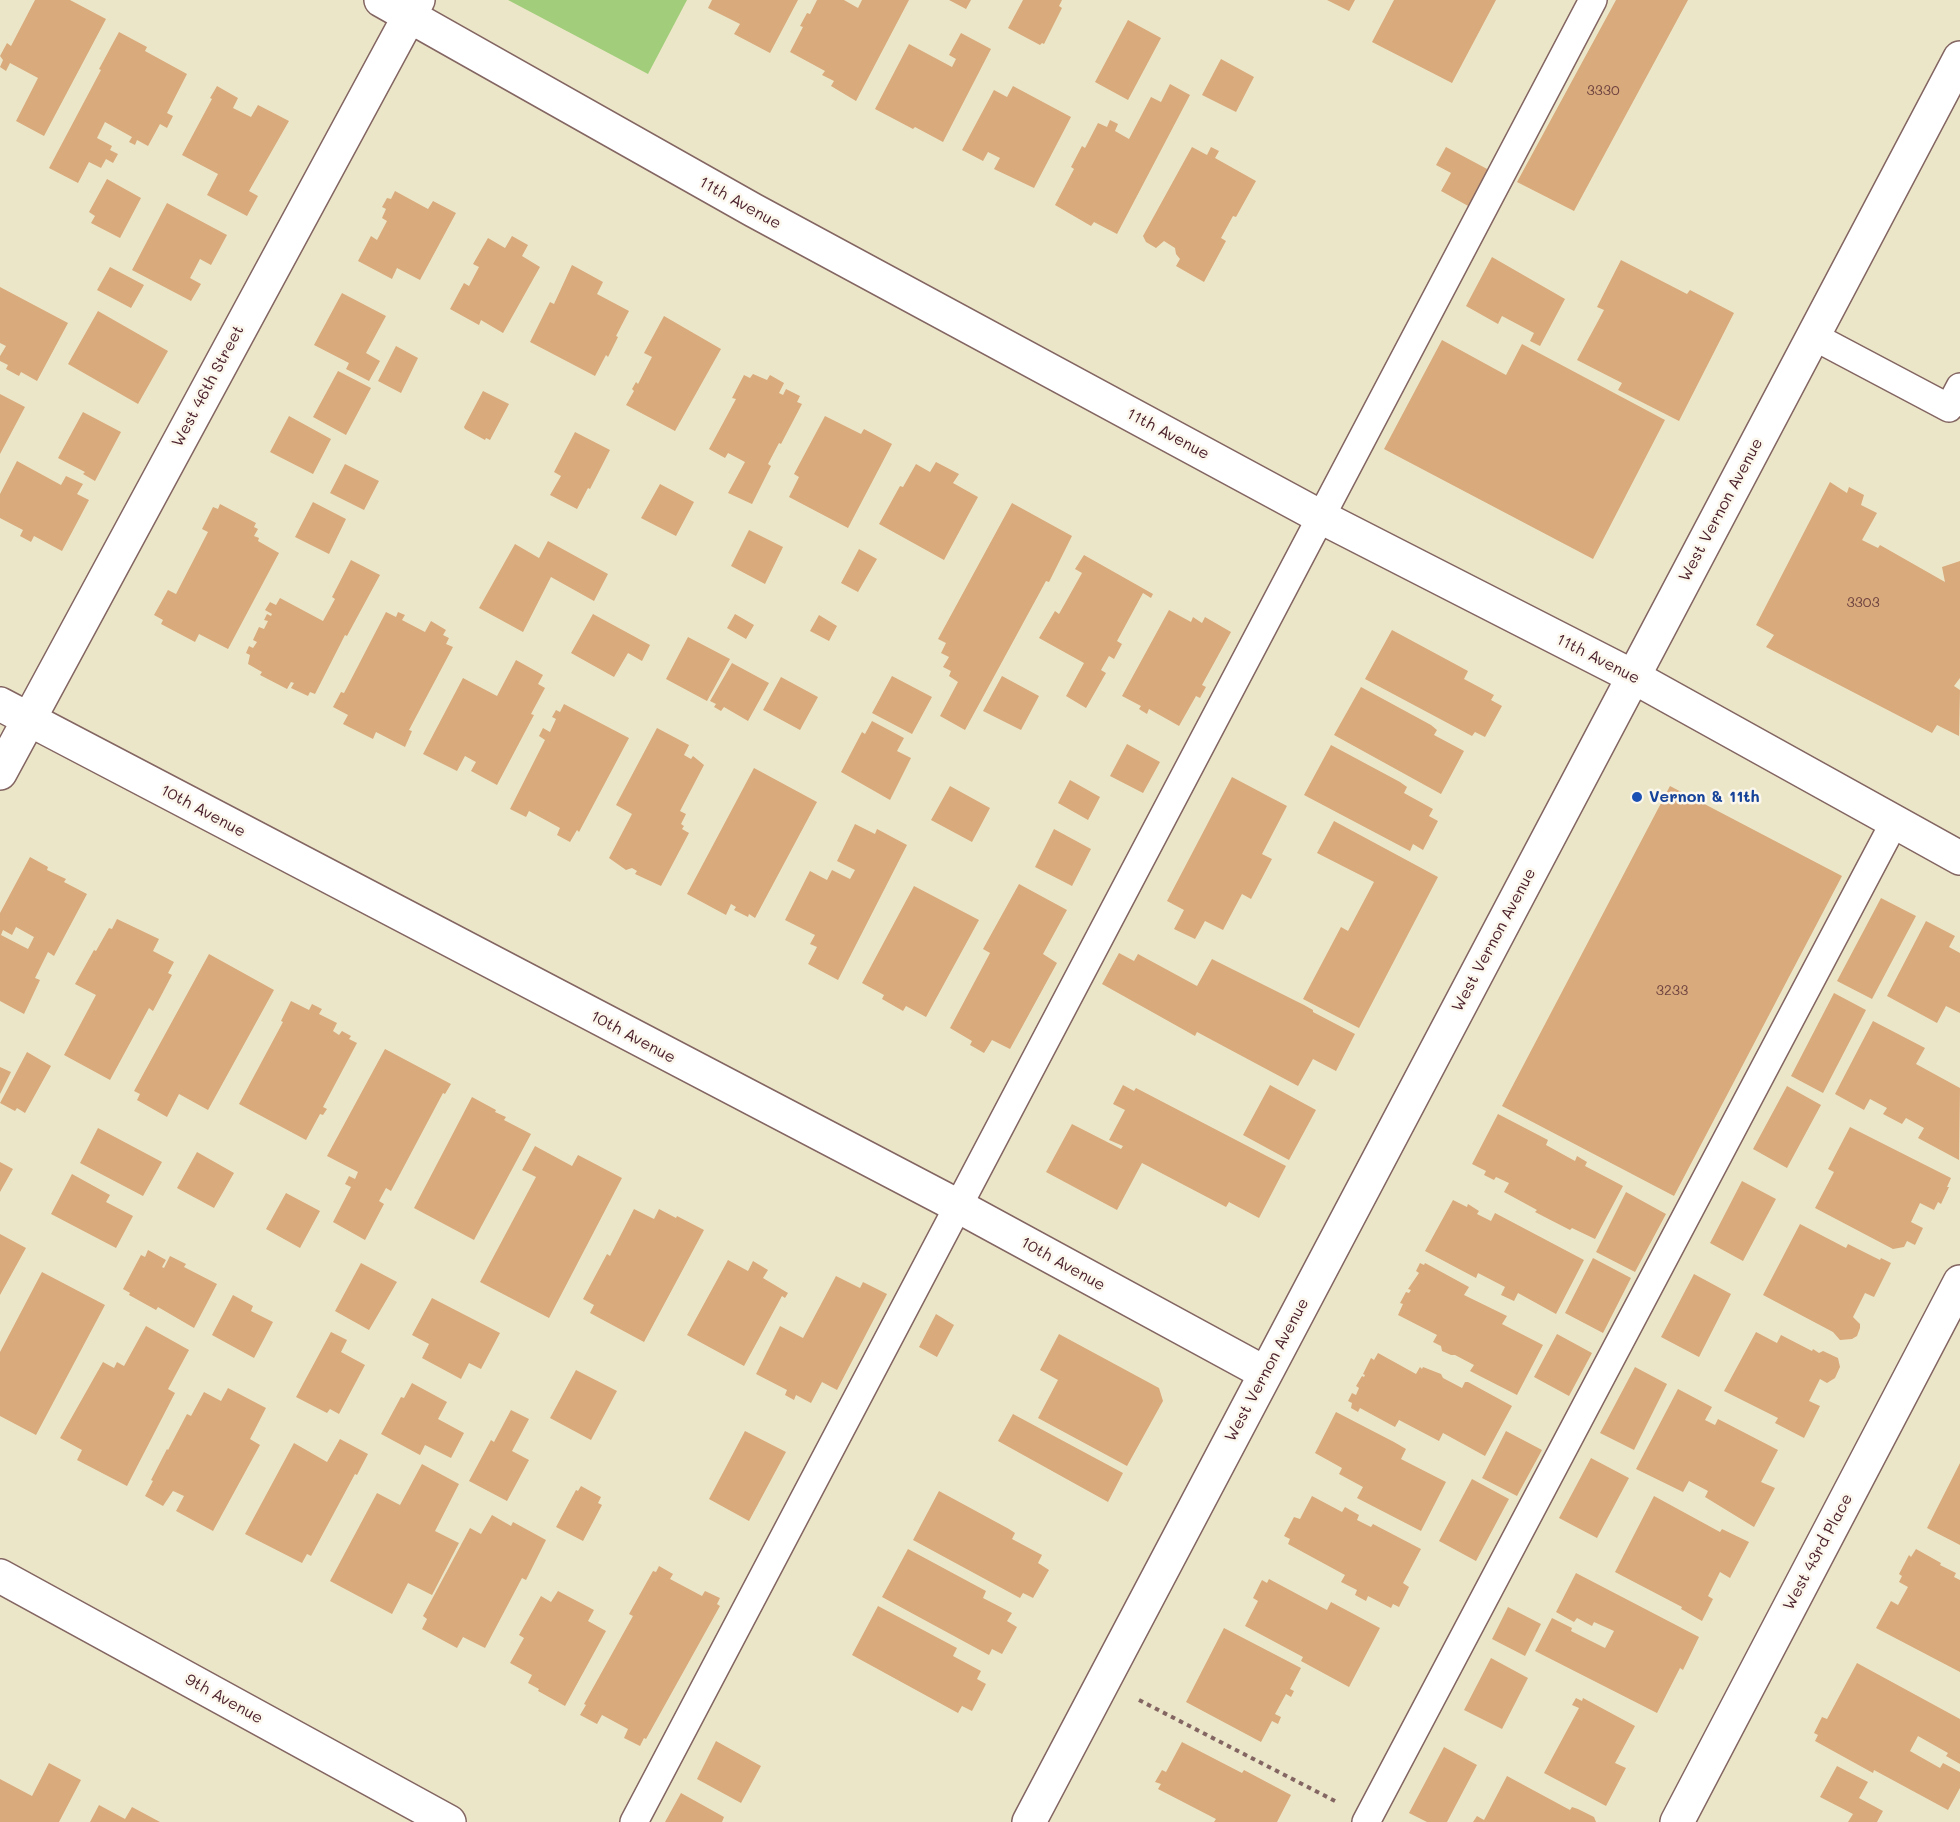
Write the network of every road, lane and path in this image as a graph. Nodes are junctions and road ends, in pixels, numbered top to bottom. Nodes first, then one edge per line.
1 (381, 0) edge
2 (1593, 0) edge
3 (414, 8) edge
4 (1960, 58) edge
5 (1813, 336) junction
6 (1960, 387) edge
7 (1321, 517) junction
8 (1632, 676) junction
9 (14, 711) edge
10 (0, 773) edge
11 (1894, 821) junction
12 (1960, 858) edge
13 (958, 1206) junction
14 (1960, 1282) edge
15 (1265, 1373) junction
16 (0, 1576) edge
17 (1103, 1682) junction
18 (1367, 1820) edge
19 (449, 1822) edge
20 (634, 1822) edge
21 (1029, 1822) edge
22 (1677, 1822) edge

1 - 3 street, 11th Avenue
2 - 7 lane
3 - 7 street, 11th Avenue
3 - 9 street, West 46th Street
4 - 5 street, West Vernon Avenue
5 - 6 lane
5 - 8 street, West Vernon Avenue
7 - 8 street, 11th Avenue
7 - 13 lane
8 - 11 street, 11th Avenue
8 - 15 street, West Vernon Avenue
9 - 10 street, West 46th Street
9 - 13 street, 10th Avenue
11 - 12 street, 11th Avenue
11 - 18 lane
13 - 15 street, 10th Avenue
13 - 20 lane
14 - 22 street, West 43rd Place
15 - 17 street, West Vernon Avenue
16 - 19 street, 9th Avenue
17 - 18 path
17 - 21 street, West Vernon Avenue

